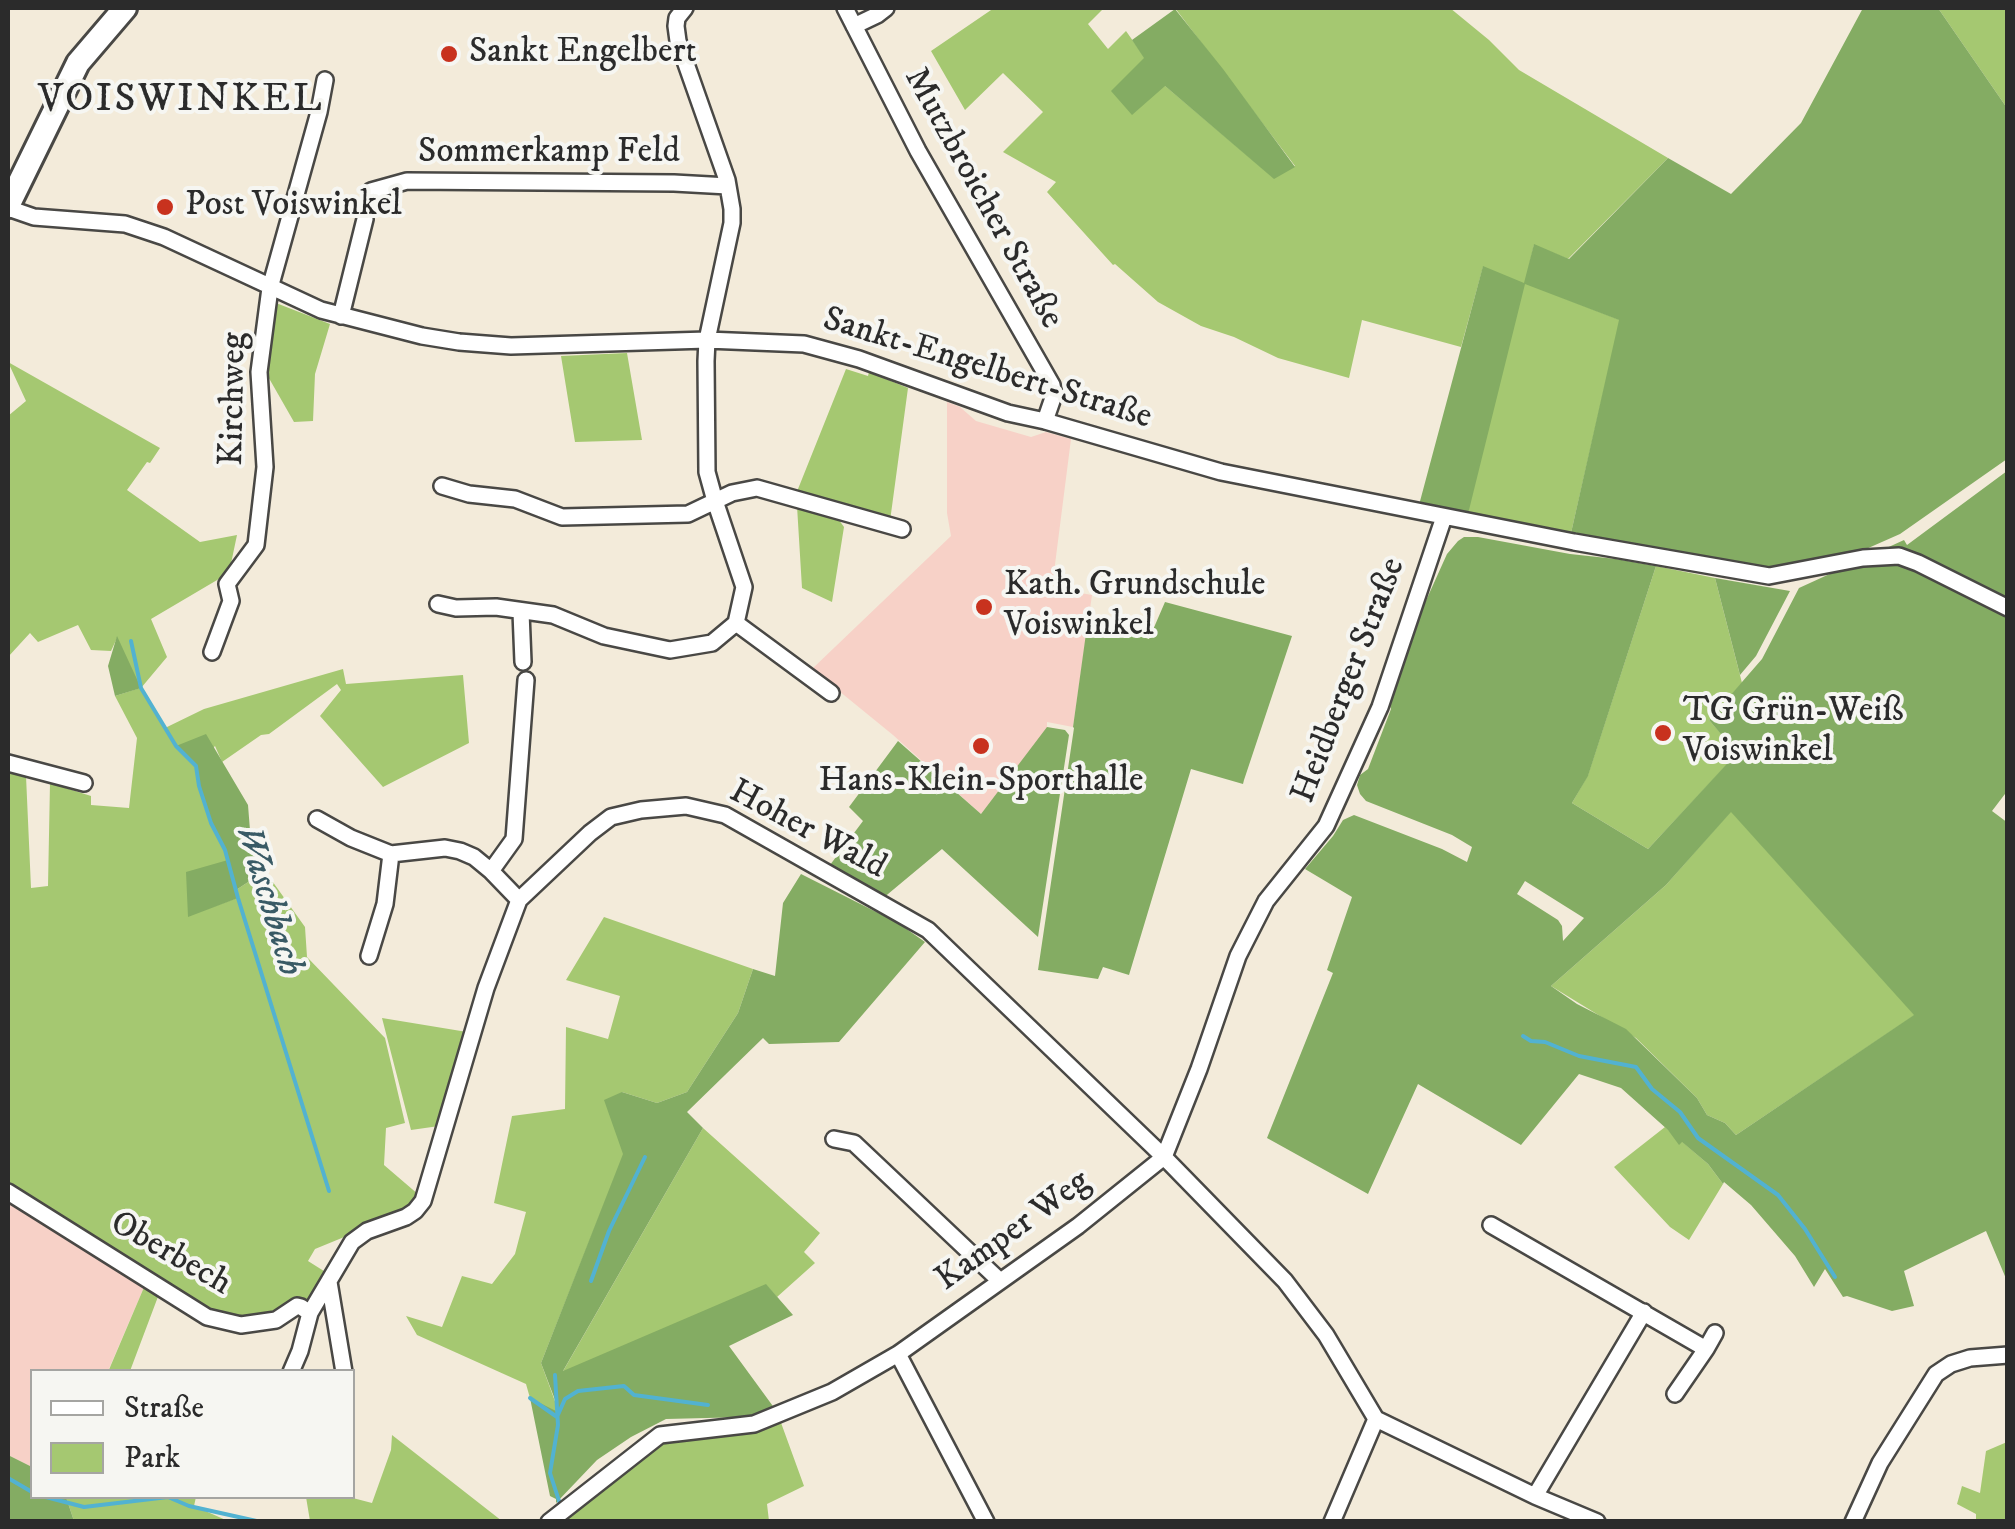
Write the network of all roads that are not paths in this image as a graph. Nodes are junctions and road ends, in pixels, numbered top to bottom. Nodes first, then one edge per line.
1 (125, 8) edge
2 (685, 8) edge
3 (845, 8) edge
4 (886, 8) edge
5 (854, 26) junction
6 (325, 80) dead end
7 (728, 186) junction
8 (371, 190) dead end
9 (8, 207) edge
10 (365, 220) dead end
11 (270, 288) junction
12 (341, 316) junction
13 (708, 340) junction
14 (1045, 421) junction
15 (442, 486) dead end
16 (715, 502) junction
17 (1444, 517) junction
18 (902, 529) dead end
19 (438, 604) dead end
20 (2008, 608) edge
21 (520, 612) junction
22 (736, 623) junction
23 (212, 652) dead end
24 (524, 662) dead end
25 (526, 680) dead end
26 (831, 693) dead end
27 (8, 763) edge
28 (84, 782) dead end
29 (317, 820) dead end
30 (390, 854) junction
31 (491, 871) junction
32 (518, 900) junction
33 (370, 956) dead end
34 (834, 1140) dead end
35 (1164, 1157) junction
36 (8, 1192) edge
37 (1491, 1225) dead end
38 (999, 1280) junction
39 (329, 1282) junction
40 (1644, 1312) junction
41 (310, 1314) junction
42 (1715, 1334) dead end
43 (1706, 1348) junction
44 (898, 1354) junction
45 (2008, 1355) edge
46 (291, 1369) edge
47 (344, 1369) edge
48 (1676, 1394) dead end
49 (1376, 1419) junction
50 (1535, 1496) junction
51 (1561, 1514) edge
52 (549, 1522) edge
53 (986, 1522) edge
54 (1332, 1522) edge
55 (1597, 1522) edge
56 (1853, 1522) edge

1 - 9 main road
2 - 7 street
3 - 5 street, Mutzbroicher Straße
4 - 5 street
5 - 14 street, Mutzbroicher Straße
6 - 11 street, Kirchweg
7 - 8 street, Sommerkamp Feld
7 - 13 street
9 - 11 street, Sankt-Engelbert-Straße
10 - 12 street
11 - 12 street, Sankt-Engelbert-Straße
11 - 23 street, Kirchweg
12 - 13 street, Sankt-Engelbert-Straße
13 - 14 street, Sankt-Engelbert-Straße
13 - 16 street
14 - 17 street, Sankt-Engelbert-Straße
15 - 16 street
16 - 18 street
16 - 22 street
17 - 20 street, Sankt-Engelbert-Straße
17 - 35 street, Heidberger Straße
19 - 21 street
21 - 22 street
21 - 24 street
22 - 26 street
25 - 31 street
27 - 28 street
29 - 30 street
30 - 31 street
30 - 33 street
31 - 32 street
32 - 35 street, Hoher Wald
32 - 39 street, Hoher Wald
34 - 38 street
35 - 38 street, Kamper Weg
35 - 49 street
36 - 41 street, Oberbech
37 - 40 street
38 - 44 street, Kamper Weg
39 - 41 street
39 - 47 street
40 - 43 street
40 - 50 street
41 - 46 street
42 - 43 street
43 - 48 street
44 - 52 street, Kamper Weg
44 - 53 street
45 - 56 street
49 - 50 street
49 - 54 street
50 - 51 street
51 - 55 street

